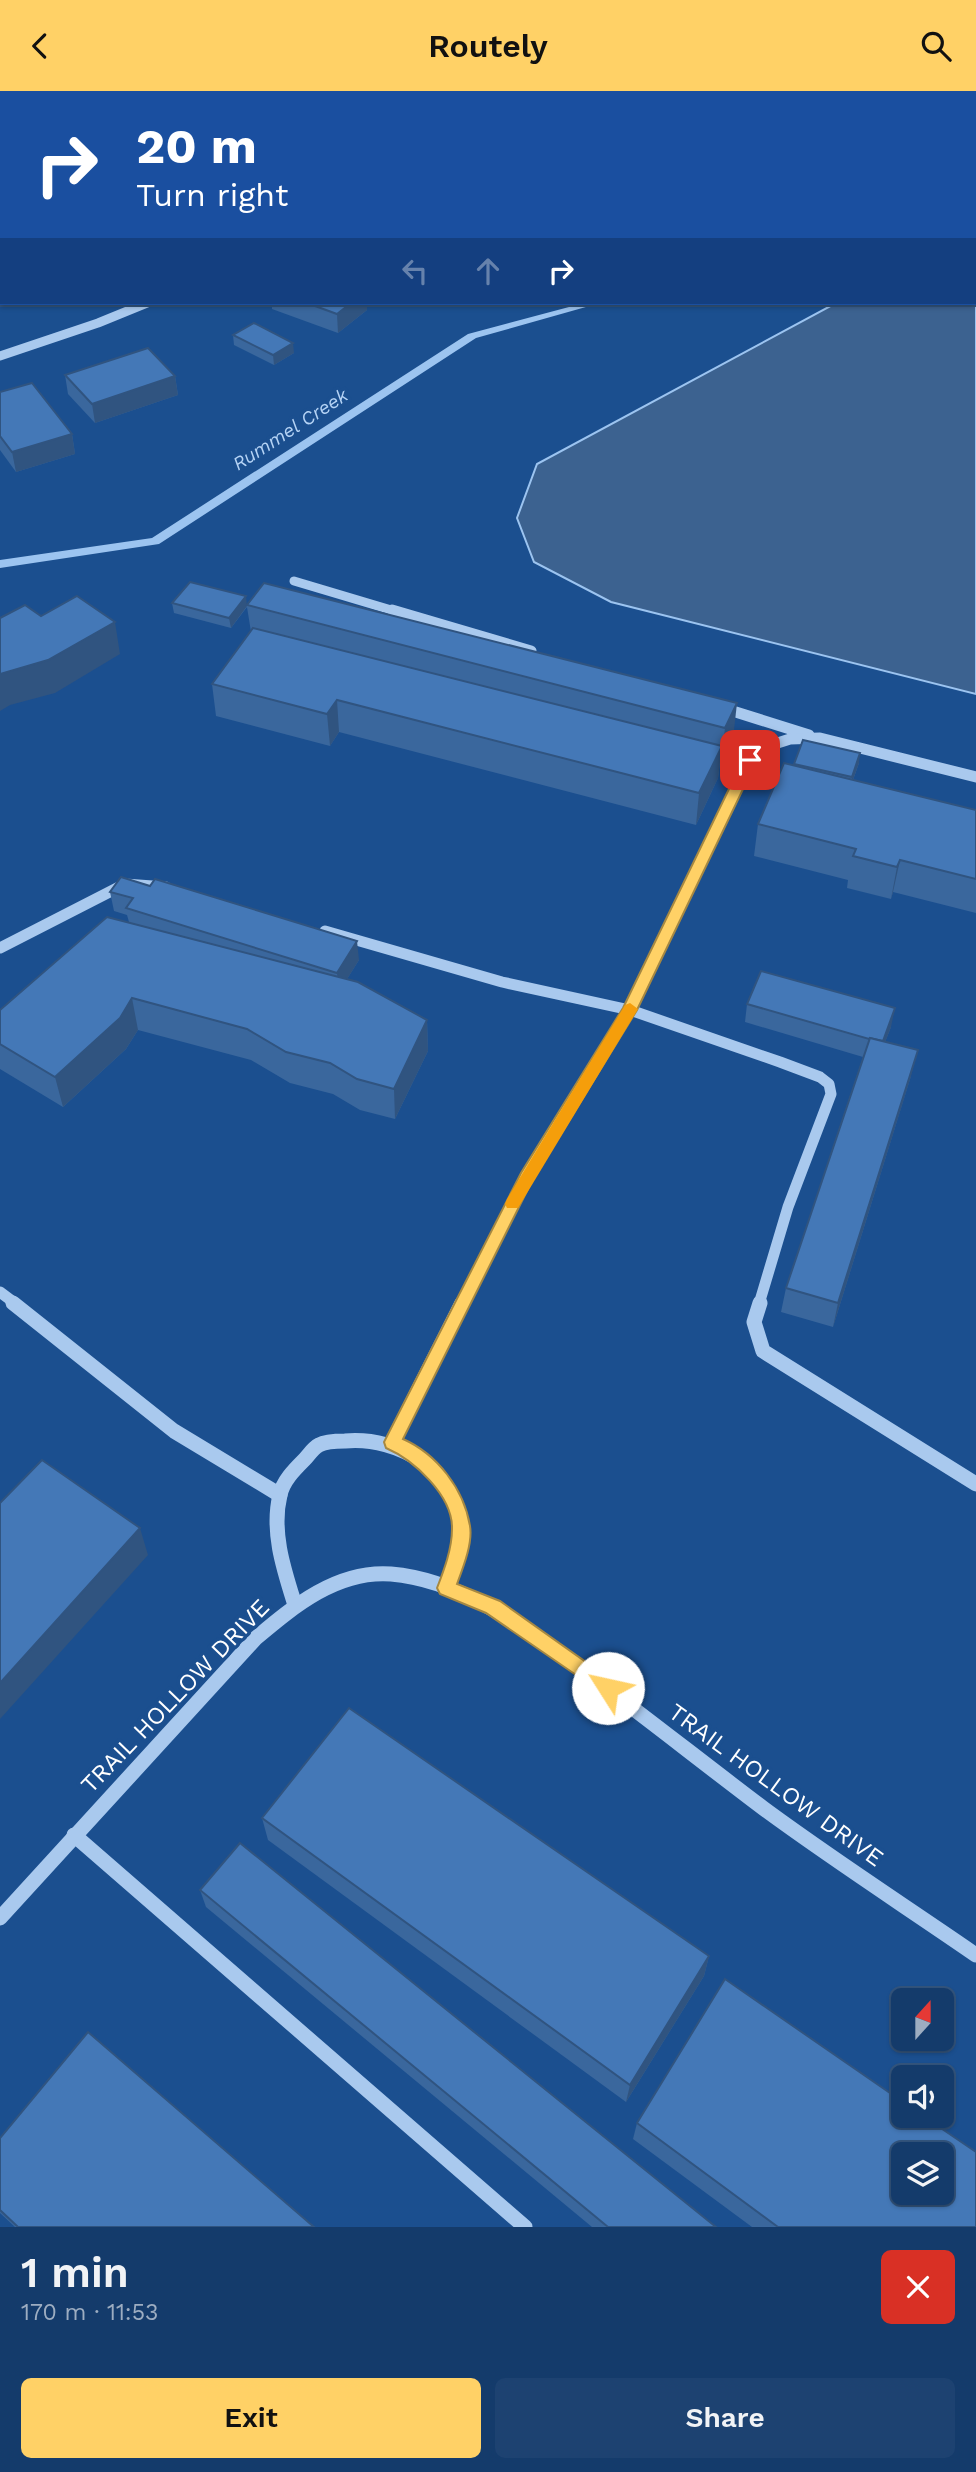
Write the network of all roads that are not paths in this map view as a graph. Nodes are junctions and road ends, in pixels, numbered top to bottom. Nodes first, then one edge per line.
1 (142, 305) edge
2 (0, 356) edge
3 (294, 581) dead end
4 (544, 655) edge
5 (716, 706) edge
6 (820, 738) junction
7 (976, 777) edge
8 (175, 888) edge
9 (314, 928) edge
10 (0, 948) edge
11 (630, 1010) junction
12 (0, 1292) edge
13 (392, 1442) junction
14 (976, 1484) edge
15 (279, 1495) junction
16 (446, 1588) junction
17 (295, 1605) junction
18 (74, 1835) junction
19 (0, 1918) edge
20 (976, 1955) edge
21 (525, 2227) edge

1 - 2 street
3 - 4 street
5 - 6 street
6 - 7 street
6 - 11 street
8 - 10 street
9 - 11 street
11 - 13 street
11 - 14 street
12 - 15 street
13 - 15 street
13 - 16 street
15 - 17 street
16 - 17 street, TRAIL HOLLOW DRIVE
16 - 20 street, TRAIL HOLLOW DRIVE
17 - 18 street, TRAIL HOLLOW DRIVE
18 - 19 street, TRAIL HOLLOW DRIVE
18 - 21 street

